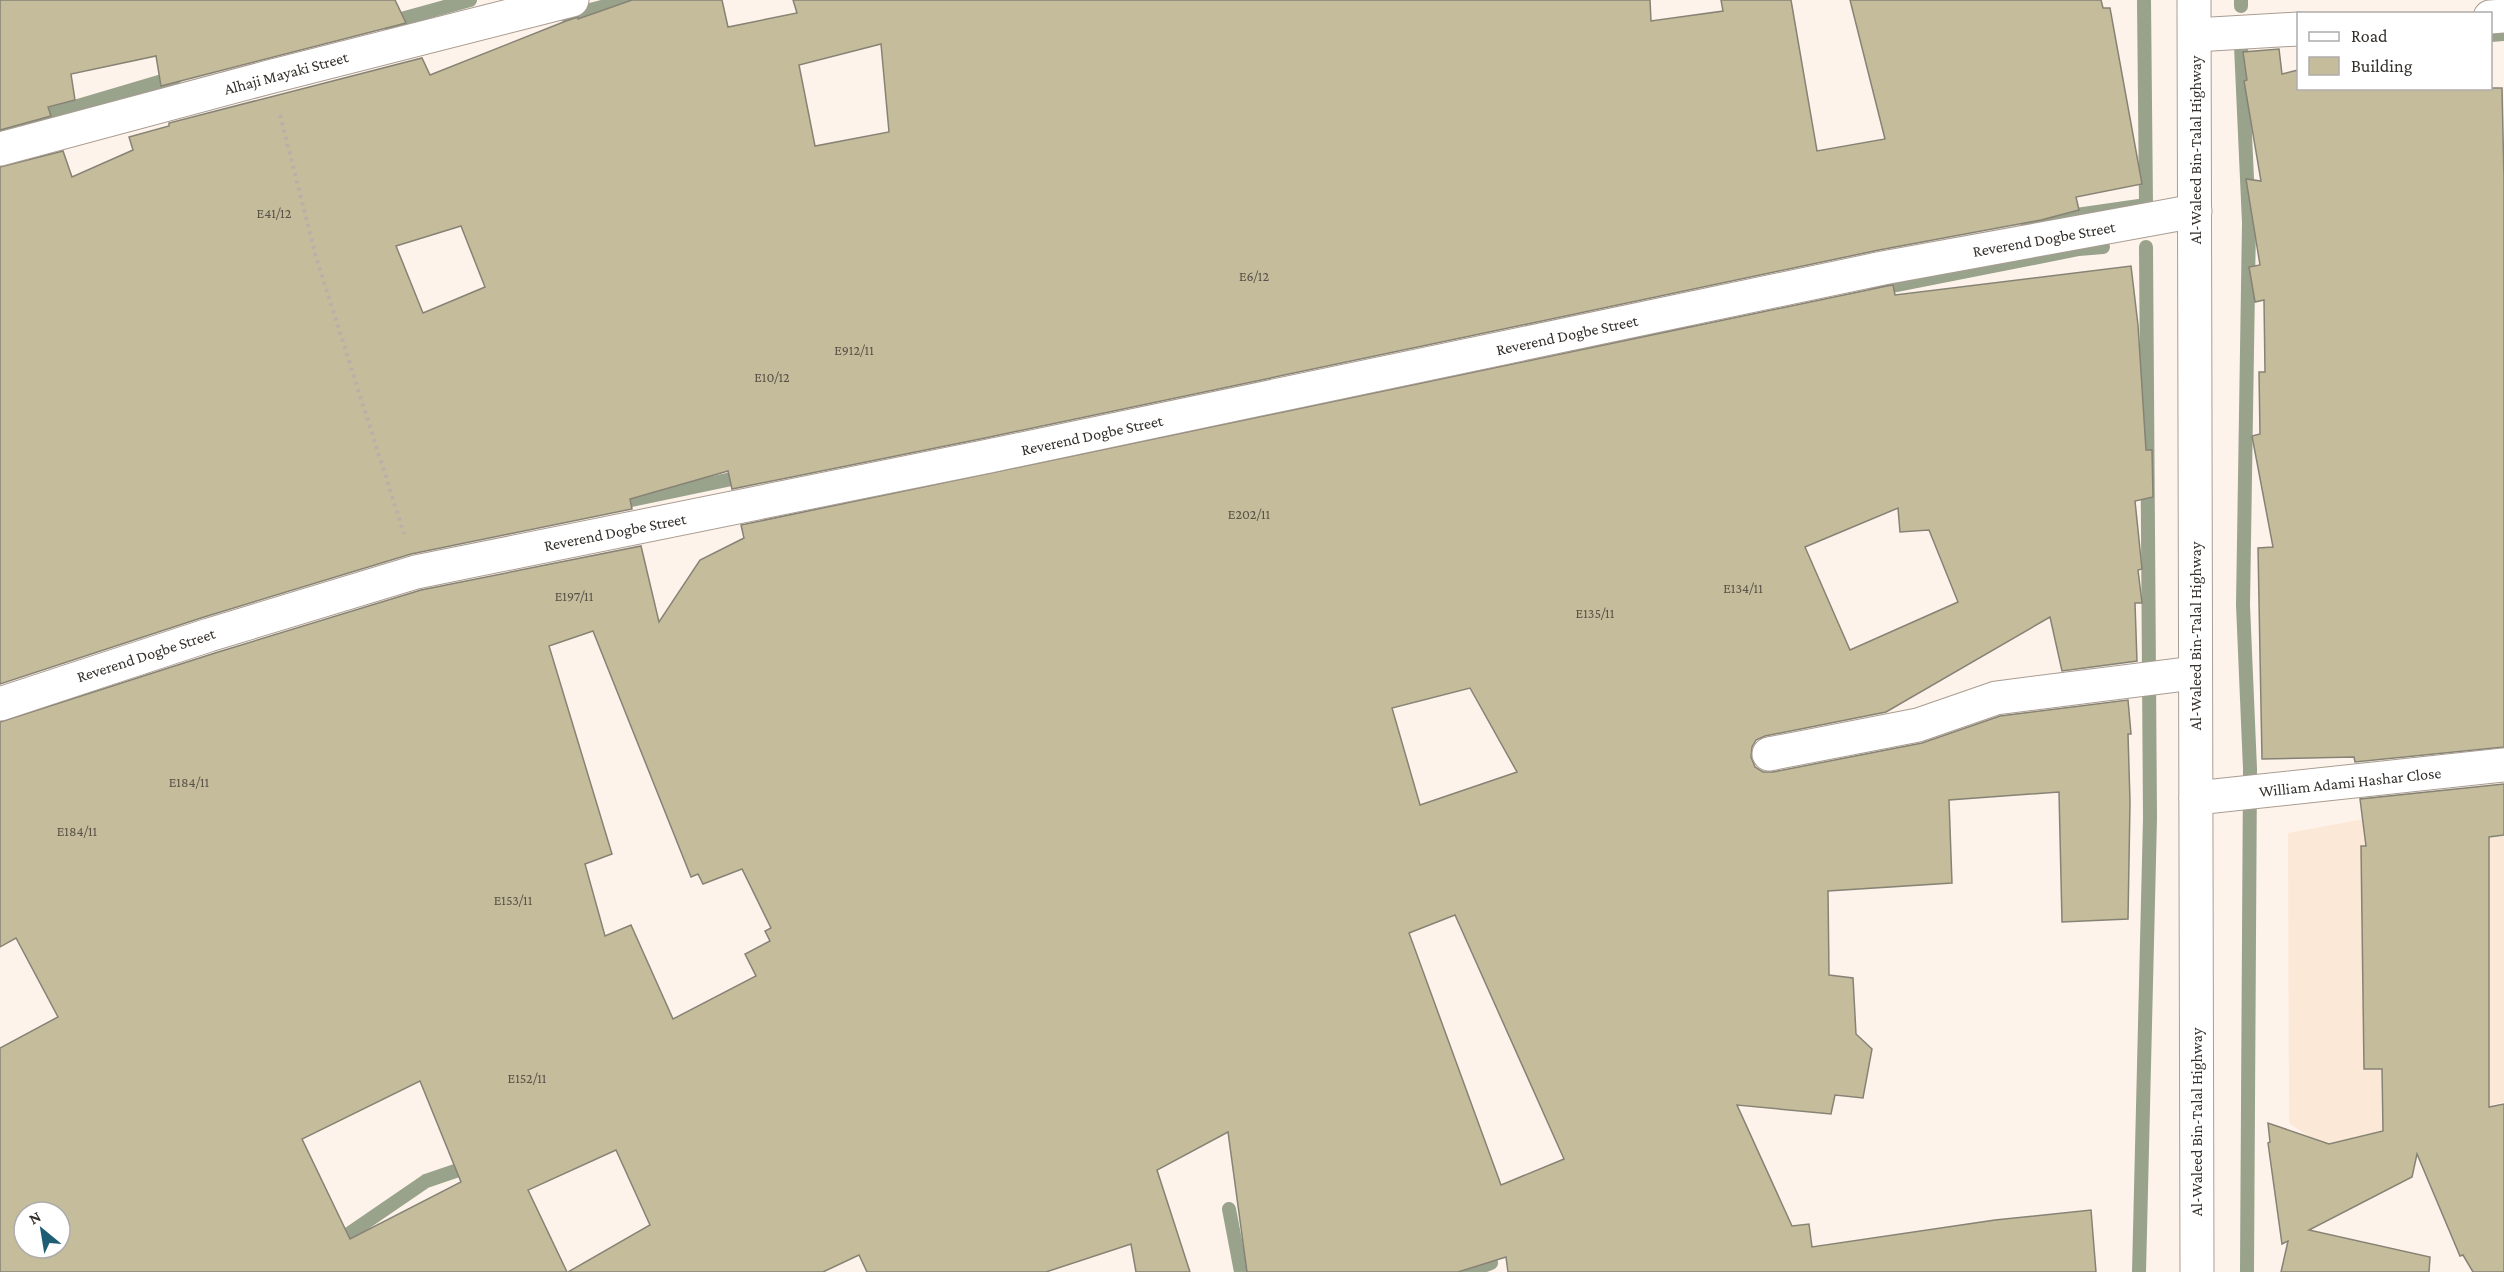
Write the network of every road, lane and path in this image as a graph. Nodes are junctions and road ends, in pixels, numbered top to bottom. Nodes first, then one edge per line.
1 (572, 0) edge
2 (2194, 0) edge
3 (2297, 29) edge
4 (2195, 35) junction
5 (269, 77) junction
6 (0, 150) edge
7 (2195, 211) junction
8 (416, 572) junction
9 (2194, 673) junction
10 (0, 704) edge
11 (1769, 754) dead end
12 (2504, 765) edge
13 (2196, 798) junction
14 (2197, 1272) edge

1 - 5 street, Alhaji Mayaki Street
2 - 4 street, Al-Waleed Bin-Talal Highway
3 - 4 street
4 - 7 street, Al-Waleed Bin-Talal Highway
5 - 6 street, Alhaji Mayaki Street
5 - 8 path
7 - 8 street, Reverend Dogbe Street
7 - 9 street, Al-Waleed Bin-Talal Highway
8 - 10 street, Reverend Dogbe Street
9 - 11 street
9 - 13 street, Al-Waleed Bin-Talal Highway
12 - 13 street, William Adami Hashar Close
13 - 14 street, Al-Waleed Bin-Talal Highway

